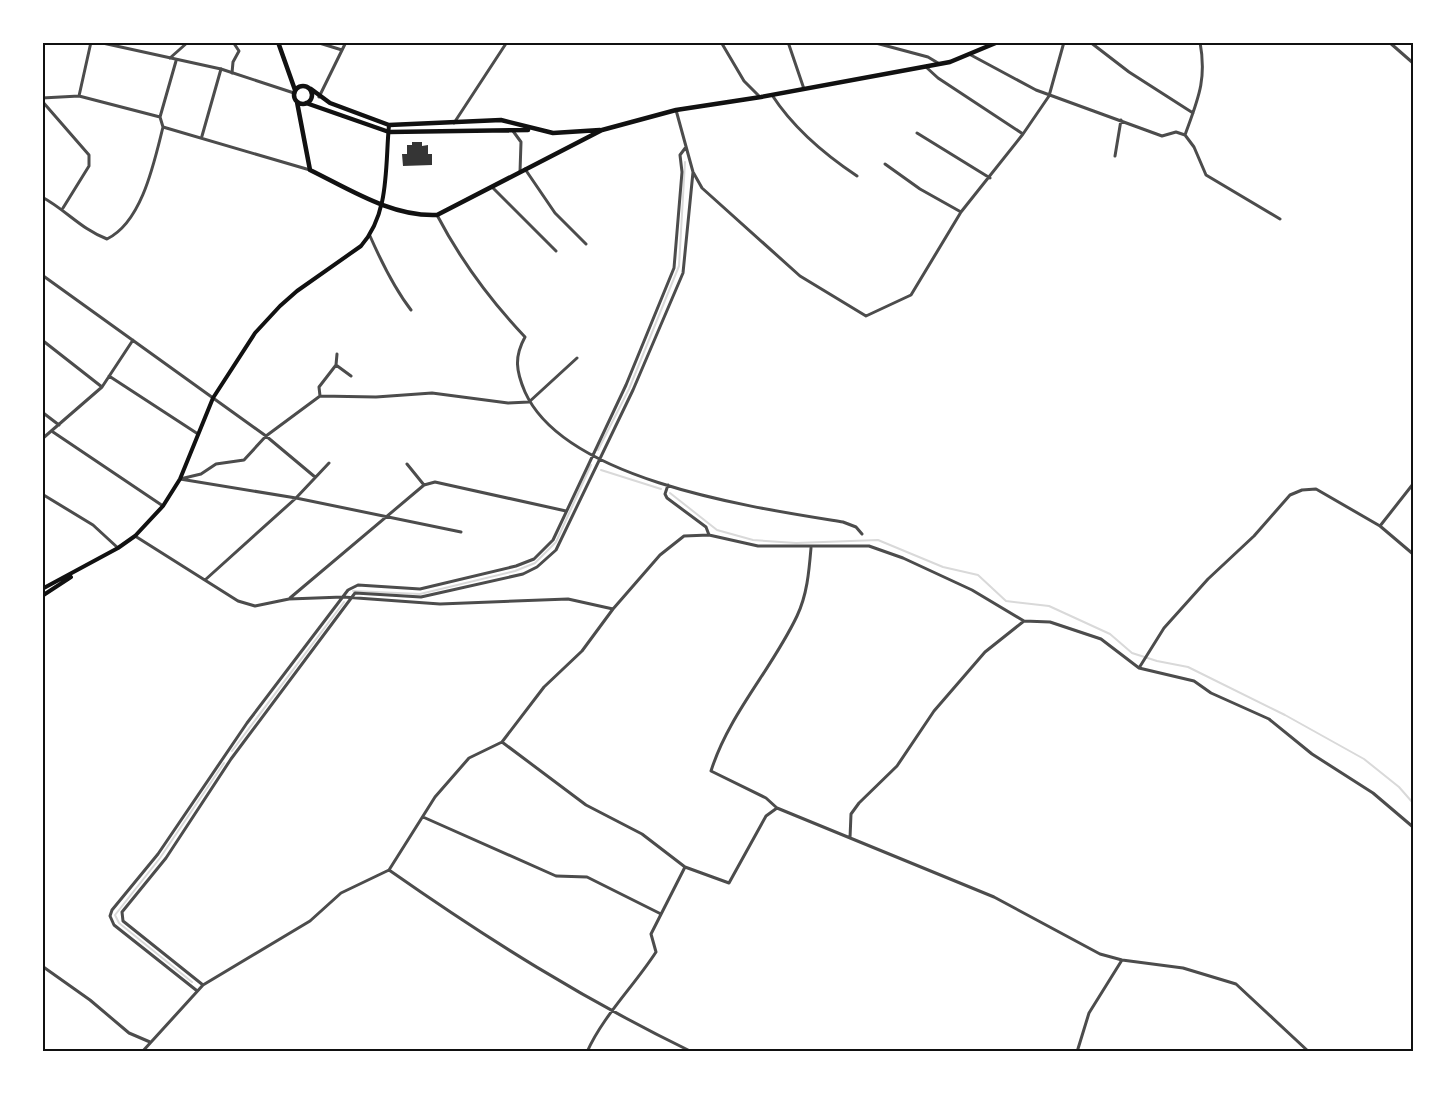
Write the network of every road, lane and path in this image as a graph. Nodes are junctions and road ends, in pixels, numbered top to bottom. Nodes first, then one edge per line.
1 (91, 42) edge
2 (98, 42) edge
3 (188, 42) edge
4 (233, 42) edge
5 (278, 42) edge
6 (316, 42) edge
7 (346, 42) edge
8 (507, 42) edge
9 (721, 42) edge
10 (788, 42) edge
11 (872, 42) edge
12 (998, 42) edge
13 (1064, 42) edge
14 (1090, 42) edge
15 (1200, 42) edge
16 (1389, 42) edge
17 (342, 50) junction
18 (969, 54) junction
19 (169, 59) junction
20 (176, 61) junction
21 (1413, 63) edge
22 (939, 64) junction
23 (926, 67) junction
24 (221, 69) junction
25 (232, 73) junction
26 (311, 89) junction
27 (804, 89) junction
28 (295, 92) junction
29 (772, 95) junction
30 (79, 96) junction
31 (1049, 96) junction
32 (319, 97) junction
33 (761, 98) junction
34 (42, 100) edge
35 (297, 102) junction
36 (306, 103) junction
37 (676, 110) junction
38 (1193, 113) junction
39 (160, 117) junction
40 (1121, 120) junction
41 (454, 123) junction
42 (389, 125) junction
43 (164, 127) junction
44 (512, 130) junction
45 (534, 130) junction
46 (602, 130) junction
47 (388, 132) junction
48 (917, 133) dead end
49 (1023, 134) junction
50 (1185, 135) junction
51 (202, 137) junction
52 (686, 147) junction
53 (1115, 156) dead end
54 (885, 164) dead end
55 (310, 170) junction
56 (522, 171) junction
57 (693, 172) junction
58 (858, 176) dead end
59 (990, 178) junction
60 (492, 187) junction
61 (42, 197) edge
62 (382, 204) junction
63 (63, 208) junction
64 (961, 212) junction
65 (437, 215) junction
66 (1280, 219) dead end
67 (370, 236) junction
68 (586, 244) dead end
69 (556, 251) dead end
70 (42, 275) edge
71 (411, 310) dead end
72 (42, 340) edge
73 (133, 340) junction
74 (337, 354) dead end
75 (577, 358) dead end
76 (336, 365) junction
77 (109, 376) junction
78 (351, 376) dead end
79 (102, 387) junction
80 (320, 396) junction
81 (213, 398) junction
82 (530, 402) junction
83 (42, 412) edge
84 (59, 425) junction
85 (52, 432) junction
86 (198, 434) junction
87 (266, 436) junction
88 (42, 439) edge
89 (592, 454) junction
90 (599, 458) junction
91 (329, 462) dead end
92 (407, 464) dead end
93 (315, 477) junction
94 (180, 479) junction
95 (1413, 484) edge
96 (424, 485) junction
97 (668, 485) junction
98 (42, 494) edge
99 (297, 498) junction
100 (163, 506) junction
101 (566, 511) junction
102 (384, 517) junction
103 (1380, 526) junction
104 (461, 532) dead end
105 (862, 534) dead end
106 (709, 535) junction
107 (135, 536) junction
108 (118, 548) junction
109 (811, 548) junction
110 (1413, 554) edge
111 (73, 574) junction
112 (205, 580) junction
113 (42, 589) edge
114 (42, 596) edge
115 (343, 597) junction
116 (352, 597) junction
117 (289, 599) junction
118 (613, 609) junction
119 (1024, 621) junction
120 (1139, 668) junction
121 (502, 742) junction
122 (225, 754) junction
123 (231, 759) junction
124 (777, 808) junction
125 (423, 817) junction
126 (1413, 826) edge
127 (850, 838) junction
128 (685, 867) junction
129 (389, 870) junction
130 (661, 914) junction
131 (1122, 960) junction
132 (42, 966) edge
133 (202, 985) junction
134 (196, 990) junction
135 (612, 1013) junction
136 (150, 1042) junction
137 (142, 1052) edge
138 (587, 1052) edge
139 (692, 1052) edge
140 (1077, 1052) edge
141 (1309, 1052) edge

1 - 30 street
2 - 19 street
3 - 19 street
4 - 25 street
5 - 28 main road
6 - 17 street
7 - 17 street
8 - 41 street
9 - 33 street
10 - 27 street
11 - 22 street
12 - 18 main road
13 - 31 street
14 - 38 street
15 - 38 street
16 - 21 street
17 - 32 street
18 - 22 main road
18 - 31 street
19 - 20 street
20 - 24 street
20 - 39 street
22 - 23 main road
23 - 27 main road
23 - 49 street
24 - 25 street
24 - 51 street
25 - 28 street
26 - 28 main road
26 - 32 main road
26 - 36 main road
27 - 29 main road
28 - 35 main road
29 - 33 main road
29 - 58 street
30 - 34 street
30 - 39 street
31 - 40 street
31 - 49 street
32 - 42 main road
33 - 37 main road
34 - 63 street
35 - 36 main road
35 - 55 main road
36 - 47 main road
37 - 46 main road
37 - 52 street
38 - 50 street
39 - 43 street
40 - 50 street
40 - 53 street
41 - 42 main road
41 - 45 main road
42 - 47 main road
43 - 51 street
43 - 63 street
44 - 45 main road
44 - 47 main road
44 - 56 street
45 - 46 main road
46 - 56 main road
47 - 62 main road
48 - 59 street
49 - 59 street
50 - 66 street
51 - 55 street
52 - 57 street
52 - 89 street
54 - 64 street
55 - 62 main road
56 - 60 main road
56 - 68 street
57 - 64 street
57 - 90 street
59 - 64 street
60 - 65 main road
60 - 69 street
61 - 63 street
62 - 65 main road
62 - 67 main road
65 - 82 street
67 - 71 street
67 - 81 main road
70 - 73 street
72 - 79 street
73 - 77 street
73 - 81 street
74 - 76 street
75 - 82 street
76 - 78 street
76 - 80 street
77 - 79 street
77 - 86 street
79 - 84 street
80 - 82 street
80 - 87 street
81 - 86 main road
81 - 87 street
82 - 89 street
83 - 84 street
84 - 85 street
85 - 88 street
85 - 100 street
86 - 94 main road
87 - 93 street
87 - 94 street
89 - 90 street
89 - 101 street
90 - 97 street
90 - 116 street
91 - 93 street
92 - 96 street
93 - 99 street
94 - 99 street
94 - 100 main road
95 - 103 street
96 - 101 street
96 - 102 street
97 - 105 street
97 - 106 street
98 - 108 street
99 - 102 street
99 - 112 street
100 - 107 main road
101 - 115 street
102 - 104 street
102 - 117 street
103 - 110 street
103 - 120 street
106 - 109 street
106 - 118 street
107 - 108 main road
107 - 112 street
108 - 111 main road
109 - 119 street
109 - 124 street
111 - 113 main road
111 - 114 main road
112 - 117 street
115 - 116 street
115 - 117 street
115 - 122 street
116 - 118 street
116 - 123 street
118 - 121 street
119 - 120 street
119 - 127 street
120 - 126 street
121 - 125 street
121 - 128 street
122 - 123 street
122 - 134 street
123 - 133 street
124 - 127 street
124 - 128 street
125 - 129 street
125 - 130 street
127 - 131 street
128 - 130 street
129 - 133 street
129 - 135 street
130 - 135 street
131 - 140 street
131 - 141 street
132 - 136 street
133 - 134 street
134 - 136 street
135 - 138 street
135 - 139 street
136 - 137 street

